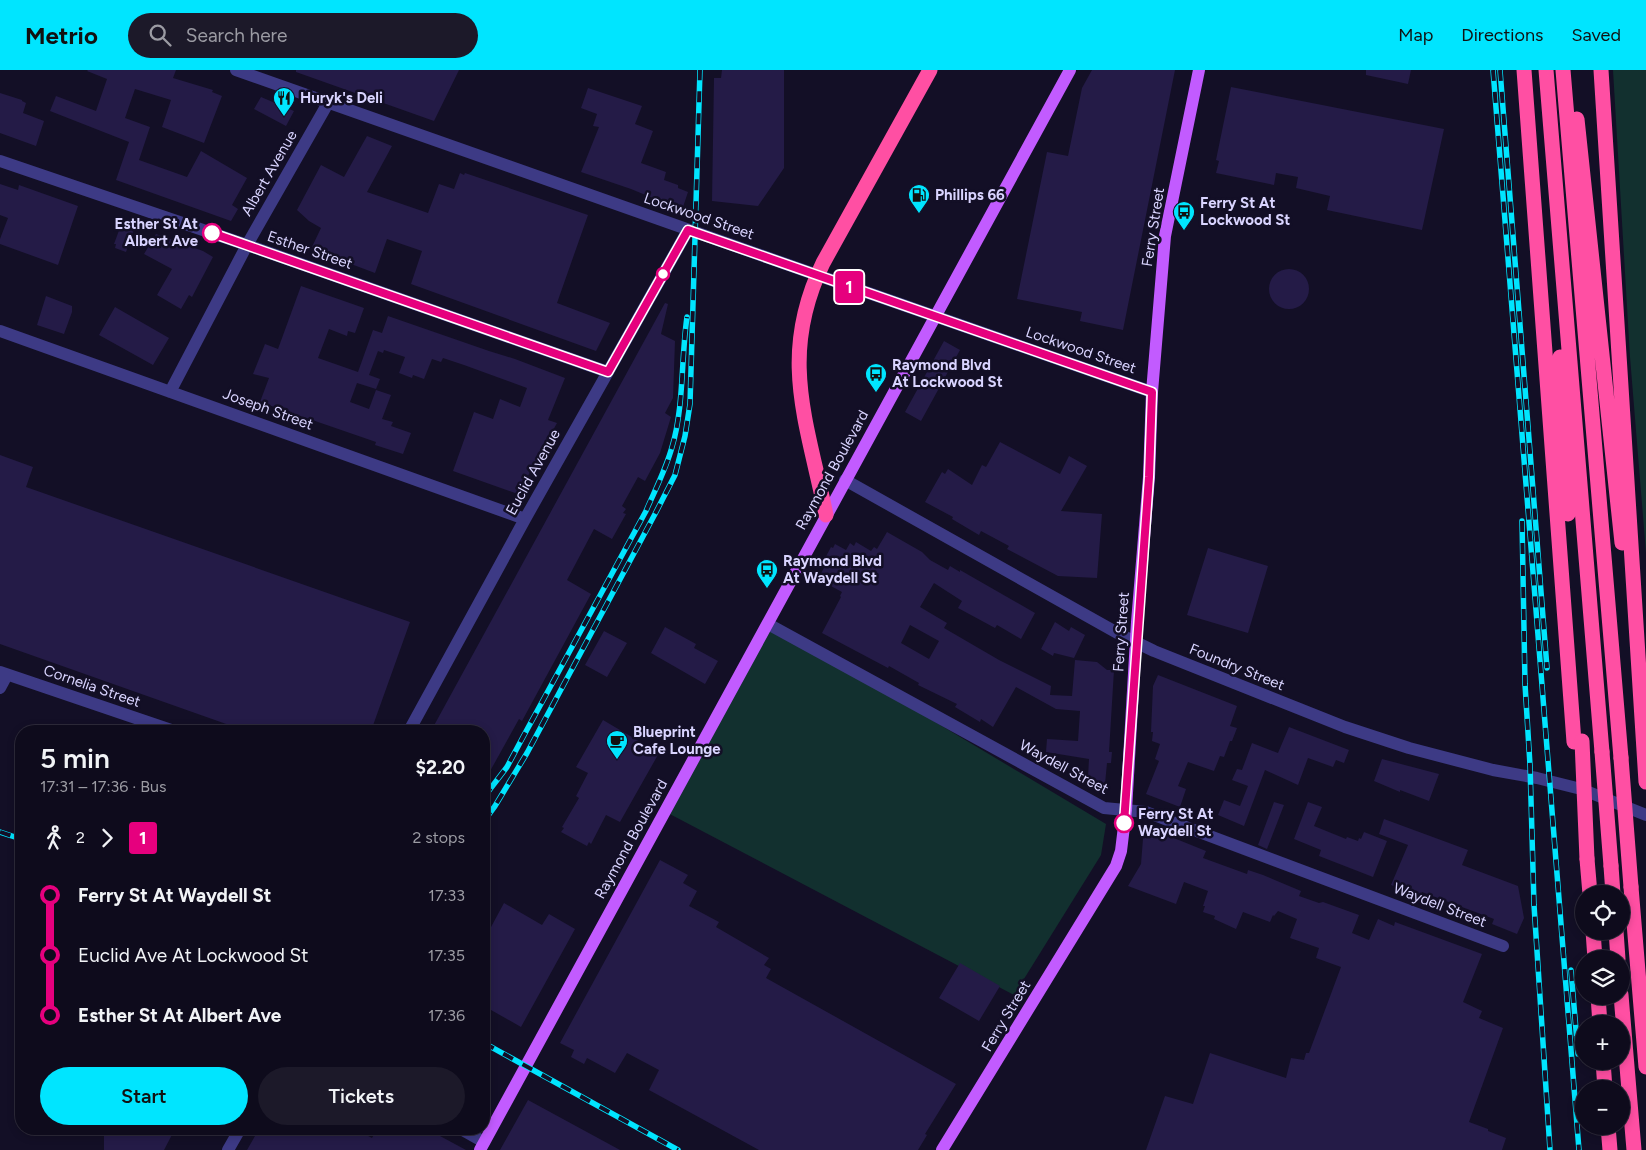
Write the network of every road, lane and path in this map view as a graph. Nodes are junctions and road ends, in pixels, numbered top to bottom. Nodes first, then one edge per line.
1 (236, 70) edge
2 (930, 70) edge
3 (1070, 70) edge
4 (1199, 70) edge
5 (1524, 70) edge
6 (1546, 70) edge
7 (1563, 70) edge
8 (1571, 70) edge
9 (1602, 70) edge
10 (328, 103) junction
11 (1572, 112) junction
12 (0, 161) edge
13 (1556, 188) junction
14 (688, 230) junction
15 (247, 245) junction
16 (817, 275) junction
17 (935, 316) junction
18 (0, 331) edge
19 (608, 372) junction
20 (170, 392) junction
21 (1152, 392) junction
22 (845, 480) junction
23 (826, 515) junction
24 (525, 519) junction
25 (768, 624) junction
26 (1136, 642) junction
27 (1638, 671) junction
28 (4, 673) edge
29 (0, 688) edge
30 (156, 725) edge
31 (412, 725) edge
32 (1578, 742) junction
33 (1646, 782) edge
34 (1126, 810) junction
35 (1646, 816) edge
36 (1589, 885) edge
37 (1612, 885) edge
38 (1503, 946) dead end
39 (1622, 1005) edge
40 (1646, 1067) edge
41 (490, 1131) edge
42 (237, 1135) edge
43 (468, 1135) edge
44 (488, 1135) edge
45 (1609, 1135) edge
46 (482, 1146) edge
47 (228, 1150) edge
48 (942, 1150) edge
49 (1610, 1150) edge
50 (1634, 1150) edge

1 - 10 street, Lockwood Street
2 - 16 highway
3 - 17 main road, Raymond Boulevard
4 - 21 main road, Ferry Street
5 - 32 highway
6 - 13 highway
7 - 11 highway
8 - 11 highway
9 - 27 highway
10 - 14 street, Lockwood Street
10 - 15 street, Albert Avenue
11 - 27 highway
11 - 40 highway, bridge
12 - 15 street, Esther Street
13 - 32 highway
13 - 37 highway, bridge
14 - 16 street, Lockwood Street
14 - 19 street, Euclid Avenue
15 - 19 street, Esther Street
15 - 20 street, Albert Avenue
16 - 17 street, Lockwood Street
16 - 23 highway
17 - 21 street, Lockwood Street
17 - 22 main road, Raymond Boulevard
18 - 20 street, Joseph Street
19 - 24 street, Euclid Avenue
20 - 24 street, Joseph Street
21 - 26 main road, Ferry Street
22 - 23 main road, Raymond Boulevard
22 - 26 street, Foundry Street
23 - 25 main road, Raymond Boulevard
24 - 31 street, Euclid Avenue
25 - 34 street, Waydell Street
25 - 41 main road, Raymond Boulevard
26 - 34 main road, Ferry Street
26 - 35 street, Foundry Street
27 - 33 highway
28 - 29 street
28 - 30 street, Cornelia Street
32 - 36 highway, bridge
34 - 38 street, Waydell Street
34 - 48 main road, Ferry Street
39 - 50 highway
42 - 47 street
43 - 46 street
44 - 46 main road, Raymond Boulevard
45 - 49 highway

